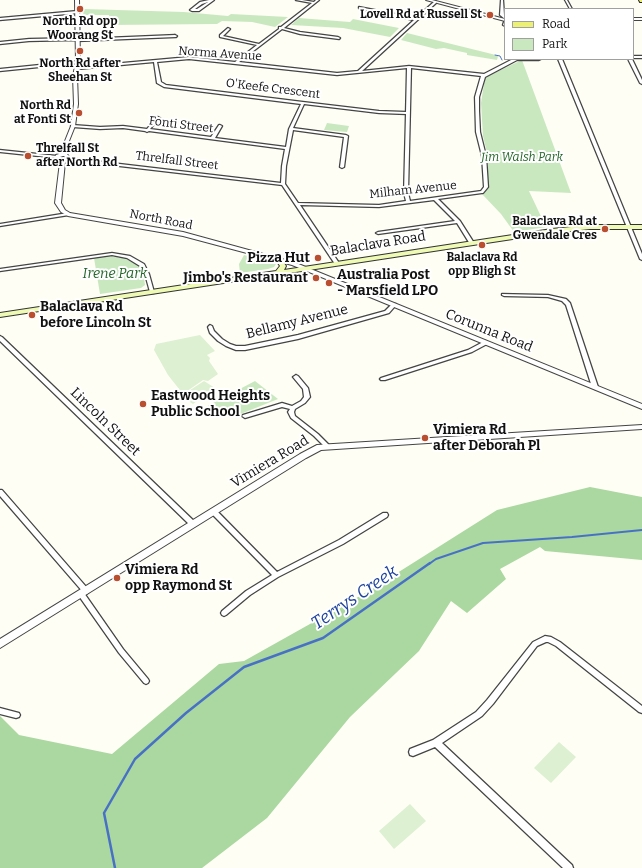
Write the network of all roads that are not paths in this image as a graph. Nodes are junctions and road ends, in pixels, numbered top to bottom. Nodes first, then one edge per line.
1 (77, 0) edge
2 (213, 0) edge
3 (297, 0) edge
4 (318, 0) edge
5 (428, 0) edge
6 (502, 0) edge
7 (434, 2) junction
8 (314, 3) junction
9 (360, 8) dead end
10 (77, 12) junction
11 (0, 19) edge
12 (416, 19) junction
13 (504, 21) edge
14 (280, 28) junction
15 (228, 29) dead end
16 (175, 36) dead end
17 (338, 38) dead end
18 (78, 39) junction
19 (0, 43) edge
20 (259, 45) junction
21 (514, 60) edge
22 (560, 60) edge
23 (630, 60) edge
24 (155, 61) junction
25 (78, 62) junction
26 (236, 63) junction
27 (409, 67) junction
28 (78, 68) junction
29 (0, 70) edge
30 (360, 71) junction
31 (484, 75) junction
32 (642, 83) edge
33 (303, 103) junction
34 (408, 113) junction
35 (158, 118) dead end
36 (73, 126) junction
37 (220, 126) dead end
38 (291, 129) junction
39 (147, 130) junction
40 (212, 139) junction
41 (287, 148) junction
42 (0, 151) edge
43 (64, 154) junction
44 (57, 157) junction
45 (66, 160) junction
46 (342, 167) dead end
47 (283, 184) junction
48 (435, 198) junction
49 (408, 202) junction
50 (297, 204) junction
51 (68, 214) junction
52 (458, 222) junction
53 (0, 225) edge
54 (629, 227) junction
55 (642, 227) edge
56 (378, 233) dead end
57 (472, 243) junction
58 (642, 259) edge
59 (279, 260) junction
60 (337, 263) junction
61 (304, 268) junction
62 (0, 270) edge
63 (278, 272) junction
64 (152, 292) junction
65 (504, 295) dead end
66 (394, 305) junction
67 (0, 315) edge
68 (210, 327) dead end
69 (0, 338) edge
70 (485, 343) junction
71 (296, 377) dead end
72 (383, 378) dead end
73 (595, 387) junction
74 (642, 407) edge
75 (293, 408) junction
76 (245, 416) dead end
77 (642, 427) edge
78 (327, 446) junction
79 (0, 492) edge
80 (214, 512) junction
81 (385, 515) dead end
82 (193, 524) junction
83 (276, 575) junction
84 (84, 593) junction
85 (224, 613) dead end
86 (0, 644) edge
87 (146, 681) dead end
88 (642, 710) edge
89 (0, 711) edge
90 (16, 715) dead end
91 (436, 743) junction
92 (413, 752) dead end
93 (569, 868) edge

1 - 10 street
2 - 2 street
3 - 8 street
4 - 8 street
5 - 7 street
6 - 13 street
7 - 12 street
7 - 13 street
8 - 14 street
9 - 12 street
10 - 11 street
10 - 18 street
12 - 30 street
14 - 17 street
14 - 20 street
15 - 20 street
16 - 18 street
18 - 19 street
18 - 25 street
20 - 26 street
21 - 31 street
22 - 54 street
23 - 32 street
24 - 26 street, Norma Avenue
24 - 28 street, Norma Avenue
24 - 33 street, O'Keefe Crescent
25 - 28 street
25 - 29 street
26 - 30 street, Norma Avenue
27 - 30 street, Norma Avenue
27 - 31 street, Norma Avenue
27 - 34 street
28 - 36 street
31 - 48 street, Milham Avenue
33 - 34 street, O'Keefe Crescent
33 - 38 street
34 - 49 street
35 - 39 street
36 - 39 street, Fonti Street
36 - 43 street
37 - 40 street
38 - 41 street
38 - 46 street
39 - 40 street, Fonti Street
40 - 41 street, Fonti Street
41 - 47 street
42 - 44 street
43 - 44 street
43 - 45 street
44 - 45 street
45 - 47 street, Threlfall Street
45 - 51 street
47 - 50 street
48 - 49 street, Milham Avenue
48 - 52 street
49 - 50 street, Milham Avenue
50 - 60 street
51 - 53 street
51 - 59 street, North Road
52 - 56 street
52 - 57 street
54 - 55 main road, Balaclava Road
54 - 57 main road, Balaclava Road
54 - 58 street
57 - 60 main road, Balaclava Road
59 - 61 street, North Road
59 - 63 main road
60 - 61 main road, Balaclava Road
61 - 63 main road, Balaclava Road
61 - 66 street, Corunna Road
62 - 64 street
63 - 64 main road, Balaclava Road
64 - 67 main road, Balaclava Road
65 - 73 street
66 - 68 street, Bellamy Avenue
66 - 70 street, Corunna Road
69 - 82 street, Lincoln Street
70 - 72 street
70 - 73 street, Corunna Road
71 - 75 street
73 - 74 street, Corunna Road
75 - 76 street
75 - 78 street
77 - 78 street, Vimiera Road
78 - 80 street, Vimiera Road
79 - 84 street
80 - 82 street, Vimiera Road
80 - 83 street
81 - 83 street
82 - 84 street, Vimiera Road
83 - 85 street
84 - 86 street, Vimiera Road
84 - 87 street
88 - 91 street
89 - 90 street
91 - 92 street
91 - 93 street

